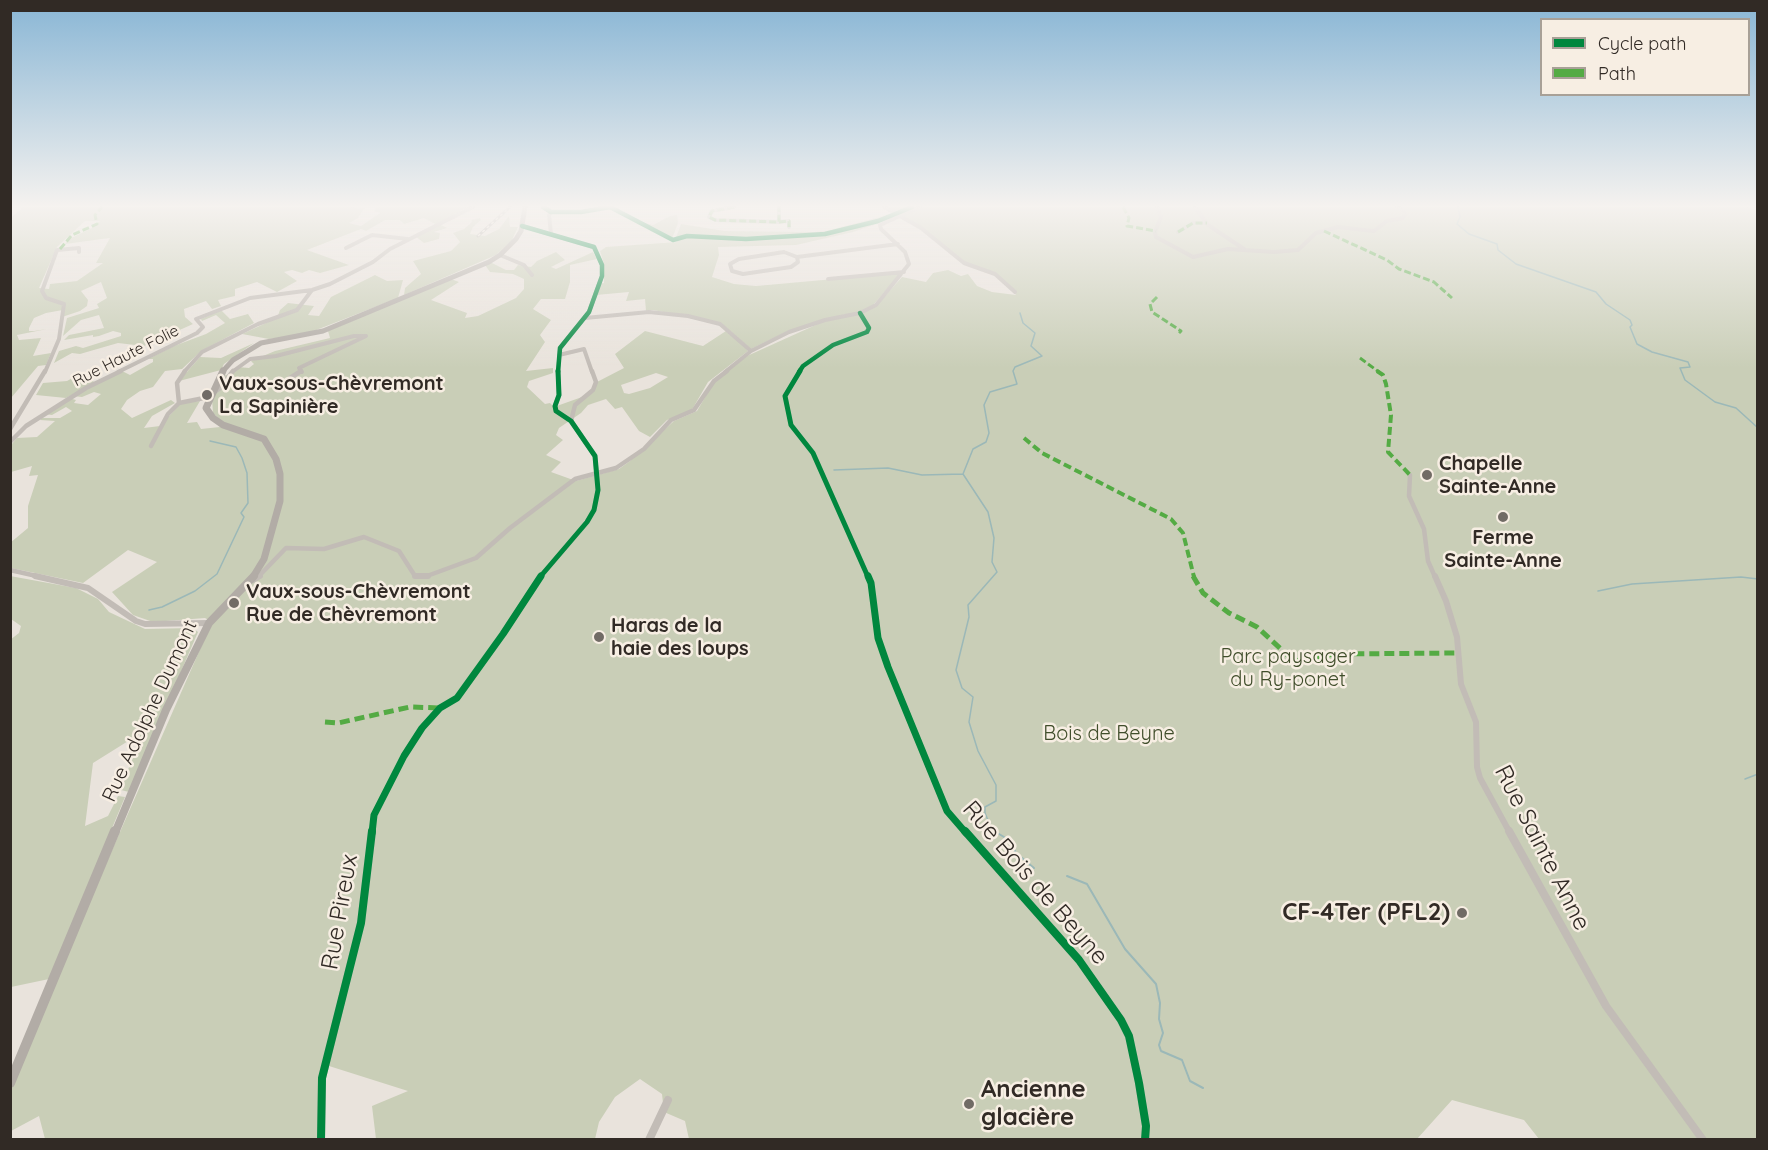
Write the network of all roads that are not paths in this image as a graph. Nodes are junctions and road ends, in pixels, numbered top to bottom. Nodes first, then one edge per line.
1 (53, 261) edge
2 (373, 261) edge
3 (491, 261) edge
4 (512, 261) edge
5 (600, 261) edge
6 (736, 261) edge
7 (798, 261) edge
8 (908, 261) edge
9 (961, 261) edge
10 (904, 272) junction
11 (532, 275) dead end
12 (828, 279) dead end
13 (312, 290) junction
14 (1015, 292) dead end
15 (860, 313) junction
16 (585, 318) junction
17 (751, 351) junction
18 (559, 355) junction
19 (276, 387) dead end
20 (210, 395) junction
21 (179, 403) junction
22 (572, 421) junction
23 (10, 429) edge
24 (10, 442) edge
25 (151, 446) dead end
26 (598, 473) junction
27 (1410, 475) dead end
28 (10, 570) edge
29 (251, 581) junction
30 (209, 623) junction
31 (10, 1083) edge
32 (668, 1100) dead end
33 (321, 1140) edge
34 (649, 1140) edge
35 (1145, 1140) edge
36 (1702, 1140) edge

1 - 23 street
2 - 13 street, Rue Haute Folie
3 - 20 main road
4 - 11 street
5 - 16 street
6 - 7 street
8 - 10 street
9 - 14 street
10 - 12 street
10 - 15 street
13 - 21 street
13 - 24 street, Rue Haute Folie
15 - 17 street
15 - 35 street, Rue Bois de Beyne
16 - 17 street
16 - 18 street
17 - 26 street
18 - 22 street
18 - 22 street
19 - 20 street
20 - 21 street
20 - 29 main road, Rue Adolphe Dumont
21 - 25 street
22 - 26 street
26 - 29 street
26 - 33 street, Rue Pireux
27 - 36 street, Rue Sainte Anne
28 - 30 street
29 - 30 main road, Rue Adolphe Dumont
30 - 31 main road, Rue Adolphe Dumont
32 - 34 street

